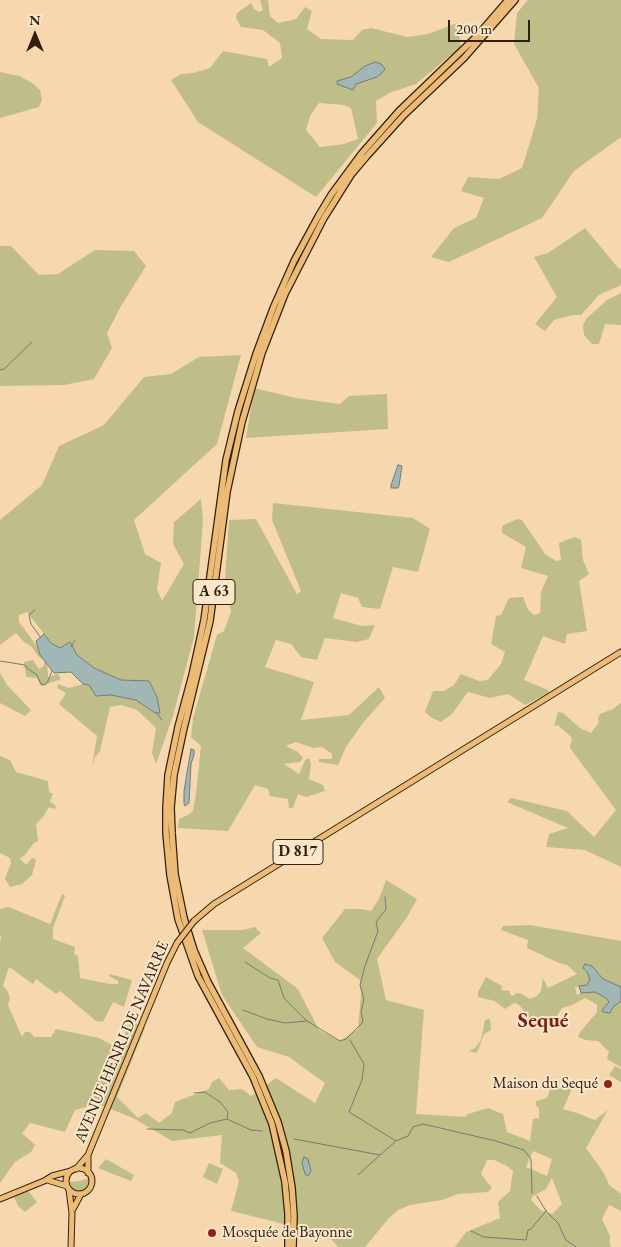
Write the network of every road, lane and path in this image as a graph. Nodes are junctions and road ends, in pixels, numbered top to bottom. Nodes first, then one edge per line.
1 (508, 0) edge
2 (515, 0) edge
3 (621, 652) edge
4 (88, 1155) junction
5 (74, 1170) junction
6 (88, 1172) junction
7 (46, 1180) junction
8 (68, 1188) junction
9 (81, 1194) junction
10 (0, 1198) edge
11 (72, 1213) junction
12 (71, 1247) edge
13 (288, 1247) edge
14 (293, 1247) edge

1 - 13 highway, A 63
2 - 14 highway, A 63
3 - 4 main road, AVENUE HENRI DE NAVARRE / D 817, bridge
4 - 5 main road, AVENUE HENRI DE NAVARRE / D 817
4 - 6 main road, AVENUE HENRI DE NAVARRE / D 817
5 - 6 main road
5 - 7 main road
5 - 8 main road
6 - 9 main road
7 - 8 main road
7 - 10 main road
8 - 9 main road
8 - 11 main road
9 - 11 main road
11 - 12 main road

